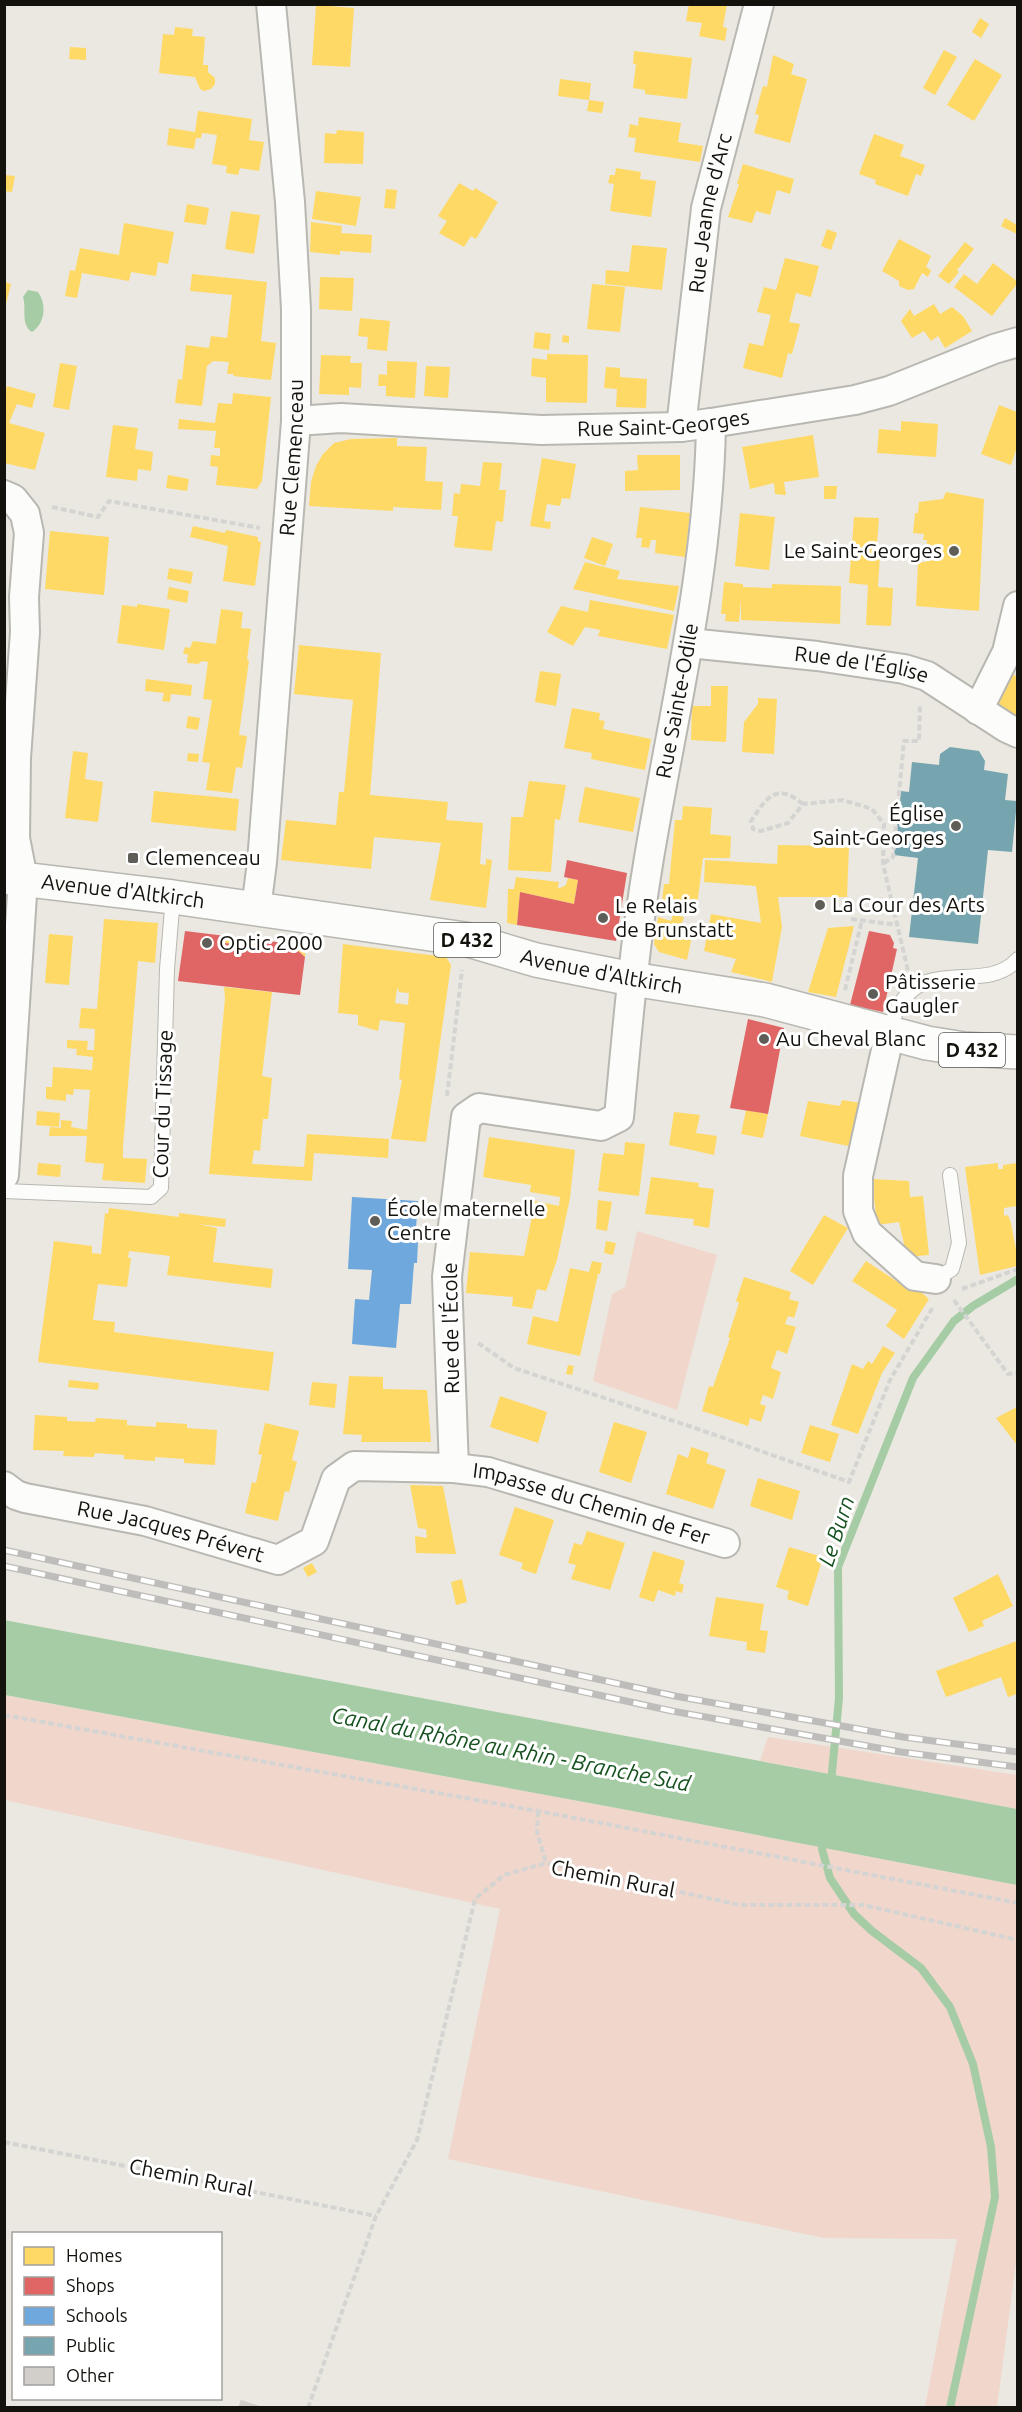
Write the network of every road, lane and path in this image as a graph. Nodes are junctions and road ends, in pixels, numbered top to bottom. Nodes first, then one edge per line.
1 (272, 4) edge
2 (759, 4) edge
3 (1017, 342) edge
4 (296, 421) junction
5 (711, 423) junction
6 (681, 427) junction
7 (9, 497) edge
8 (289, 532) junction
9 (1017, 606) edge
10 (689, 643) junction
11 (920, 674) junction
12 (978, 710) junction
13 (1017, 733) edge
14 (10, 757) edge
15 (803, 804) junction
16 (883, 864) junction
17 (14, 878) edge
18 (173, 897) junction
19 (256, 909) junction
20 (851, 919) dead end
21 (862, 920) junction
22 (465, 939) junction
23 (1017, 959) edge
24 (632, 979) junction
25 (837, 1020) junction
26 (890, 1032) junction
27 (1017, 1052) edge
28 (466, 1117) junction
29 (4, 1175) edge
30 (950, 1175) dead end
31 (4, 1191) edge
32 (1017, 1269) edge
33 (942, 1287) junction
34 (958, 1306) dead end
35 (448, 1334) junction
36 (1017, 1372) edge
37 (454, 1468) junction
38 (10, 1490) edge
39 (725, 1543) dead end
40 (4, 1715) edge
41 (538, 1811) junction
42 (546, 1863) junction
43 (1017, 1903) edge
44 (1017, 1940) edge
45 (4, 2142) edge
46 (376, 2216) junction
47 (308, 2408) edge

1 - 4 street, Rue Clemenceau
2 - 6 street, Rue Jeanne d'Arc
3 - 5 street, Rue Saint-Georges
4 - 6 street, Rue Saint-Georges
4 - 8 street, Rue Clemenceau
5 - 6 street, Rue Saint-Georges
5 - 10 street, Rue Sainte-Odile
7 - 8 path
7 - 14 street
8 - 19 street, Rue Clemenceau
9 - 12 street
10 - 11 street, Rue de l'Église
10 - 24 street, Rue Sainte-Odile
11 - 12 street, Rue de l'Église
11 - 16 path
12 - 13 street, Rue de l'Église
14 - 17 street
15 - 15 path
15 - 16 path
16 - 21 path
17 - 18 main road, Avenue d'Altkirch / D 432
17 - 29 street
18 - 19 main road, Avenue d'Altkirch / D 432
18 - 31 lane, Cour du Tissage
19 - 22 main road, Avenue d'Altkirch / D 432
20 - 21 path
21 - 25 path
22 - 24 main road, Avenue d'Altkirch / D 432
22 - 28 path
23 - 26 lane
24 - 25 main road, Avenue d'Altkirch / D 432
24 - 28 street, Rue Sainte-Odile
25 - 26 main road, Avenue d'Altkirch / D 432
26 - 27 main road, Avenue d'Altkirch / D 432
26 - 33 street
28 - 35 street, Rue de l'École
30 - 33 lane
32 - 33 path
33 - 35 path
34 - 36 path
35 - 37 street, Rue de l'École
37 - 38 street, Rue Jacques Prévert
37 - 39 street, Impasse du Chemin de Fer
40 - 41 path
41 - 42 path
41 - 43 path
42 - 44 path, Chemin Rural
42 - 46 path, Chemin Rural
45 - 46 path, Chemin Rural
46 - 47 path, Chemin Rural

